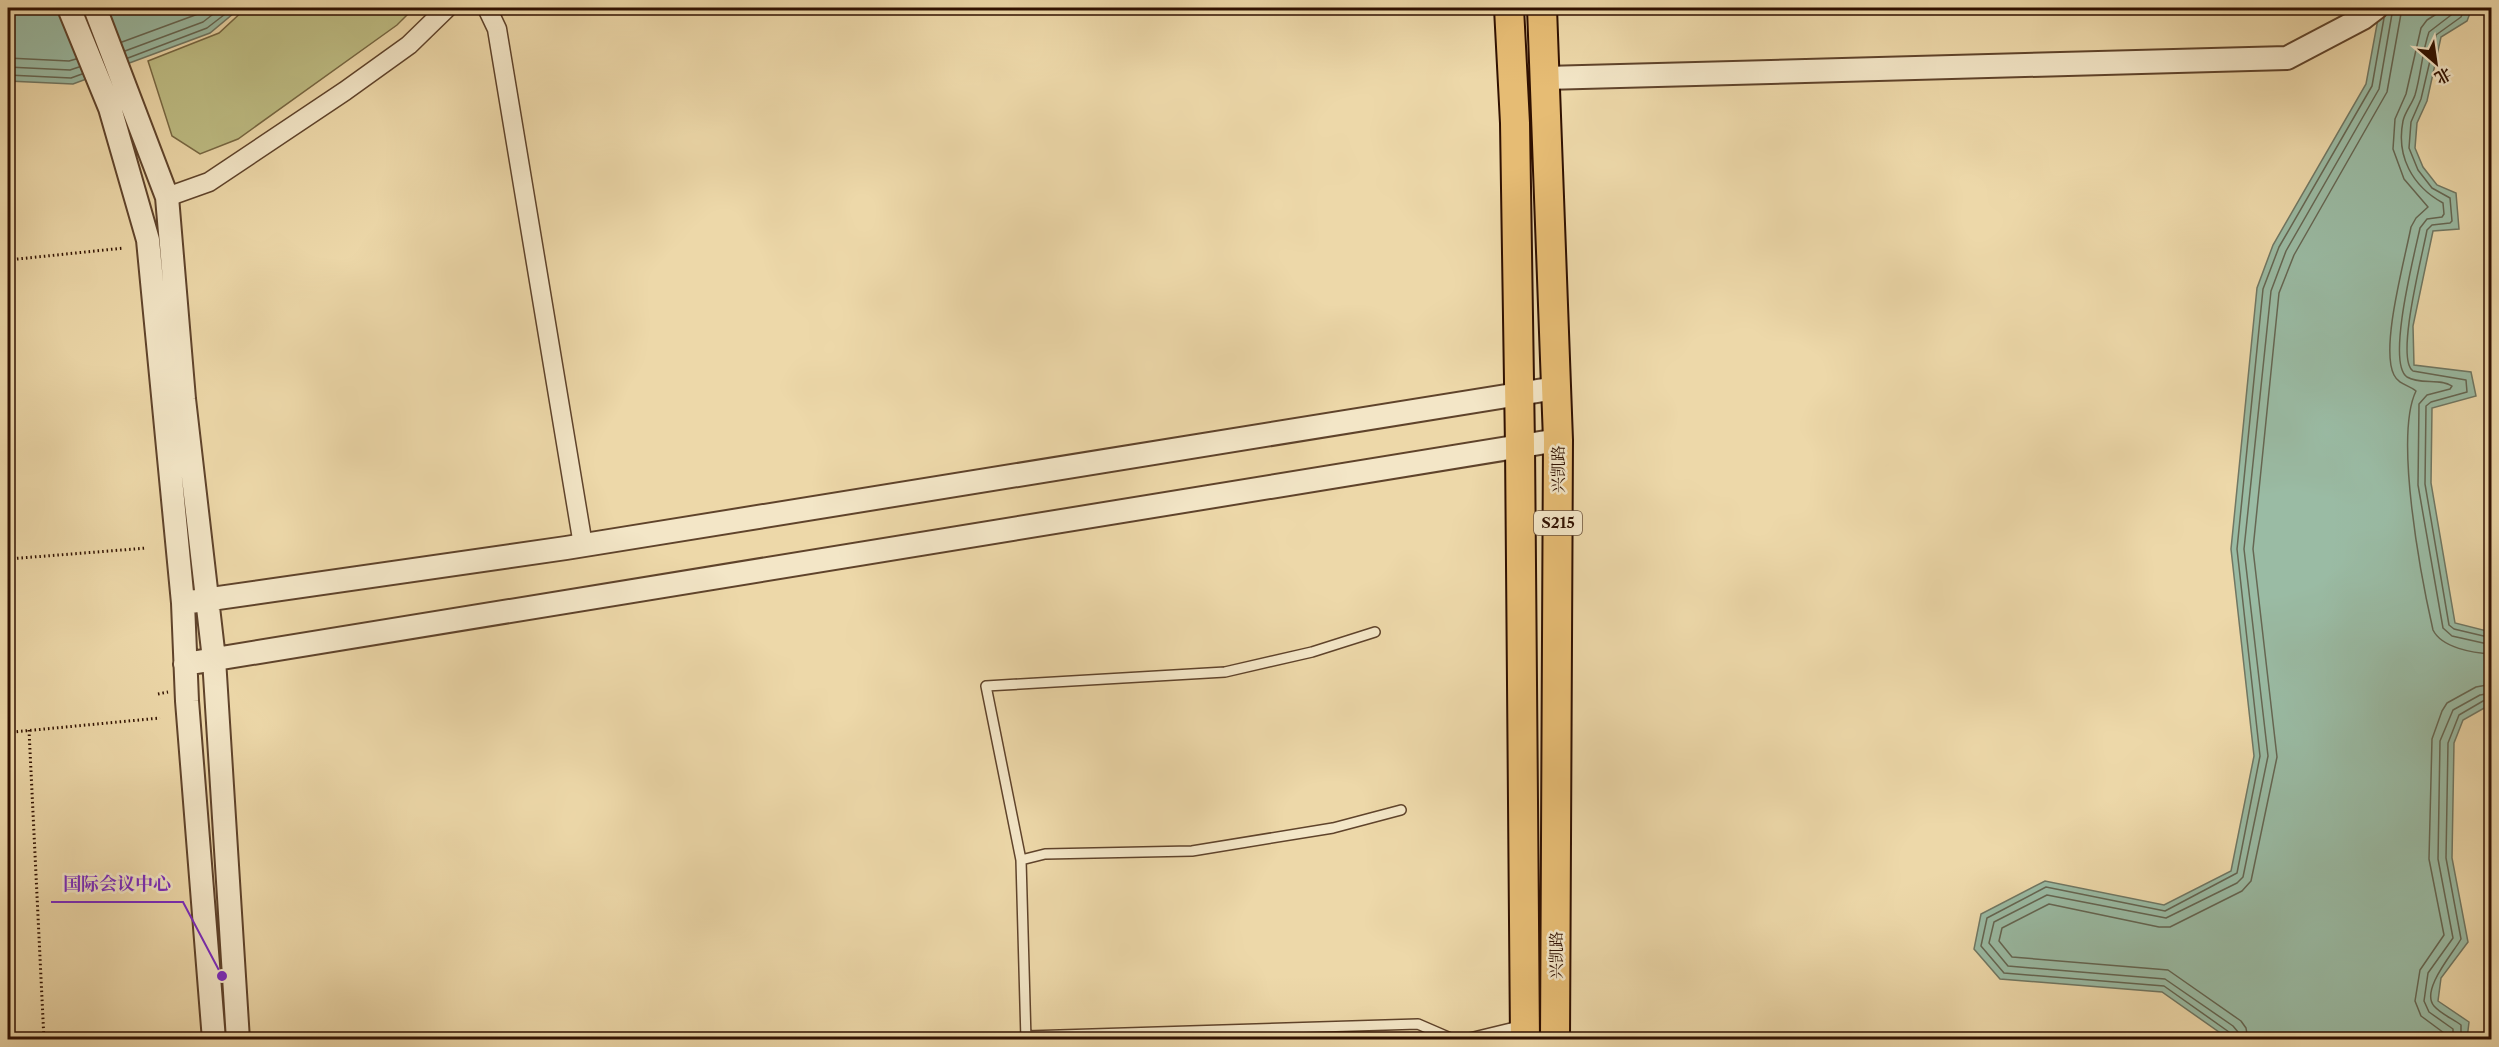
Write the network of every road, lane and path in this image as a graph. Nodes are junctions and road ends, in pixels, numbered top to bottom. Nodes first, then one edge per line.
1 (69, 8) edge
2 (95, 8) edge
3 (447, 8) edge
4 (487, 8) edge
5 (1509, 8) edge
6 (1542, 8) edge
7 (2376, 8) edge
8 (1545, 78) junction
9 (167, 197) junction
10 (124, 248) dead end
11 (8, 260) edge
12 (1556, 388) junction
13 (1518, 395) junction
14 (1558, 440) junction
15 (1520, 446) junction
16 (583, 545) junction
17 (147, 548) dead end
18 (8, 559) edge
19 (206, 600) junction
20 (183, 603) junction
21 (1375, 632) dead end
22 (214, 659) junction
23 (185, 663) junction
24 (160, 718) dead end
25 (29, 730) junction
26 (8, 734) edge
27 (1401, 810) dead end
28 (1021, 860) junction
29 (1525, 1032) edge
30 (1026, 1038) edge
31 (44, 1040) edge
32 (214, 1040) edge
33 (238, 1040) edge
34 (1455, 1040) edge
35 (1461, 1040) edge
36 (1555, 1040) edge

1 - 20 street
2 - 9 street
3 - 9 street
4 - 16 street
5 - 13 main road, 兴凯路 / S215
6 - 8 main road, 兴凯路 / S215
7 - 8 street
8 - 12 main road, 兴凯路 / S215
9 - 19 street
10 - 11 path
12 - 13 street
12 - 14 main road, 兴凯路 / S215
13 - 15 main road, 兴凯路 / S215
13 - 16 street
14 - 15 street
14 - 36 main road, 兴凯路 / S215
15 - 22 street
15 - 29 main road, 兴凯路 / S215
16 - 19 street
17 - 18 path
19 - 20 street
19 - 22 street
20 - 23 street
21 - 28 lane
22 - 23 street
22 - 33 street
23 - 32 street
24 - 25 path
25 - 26 path
25 - 31 path
27 - 28 lane
28 - 30 lane
29 - 35 lane
30 - 34 lane

